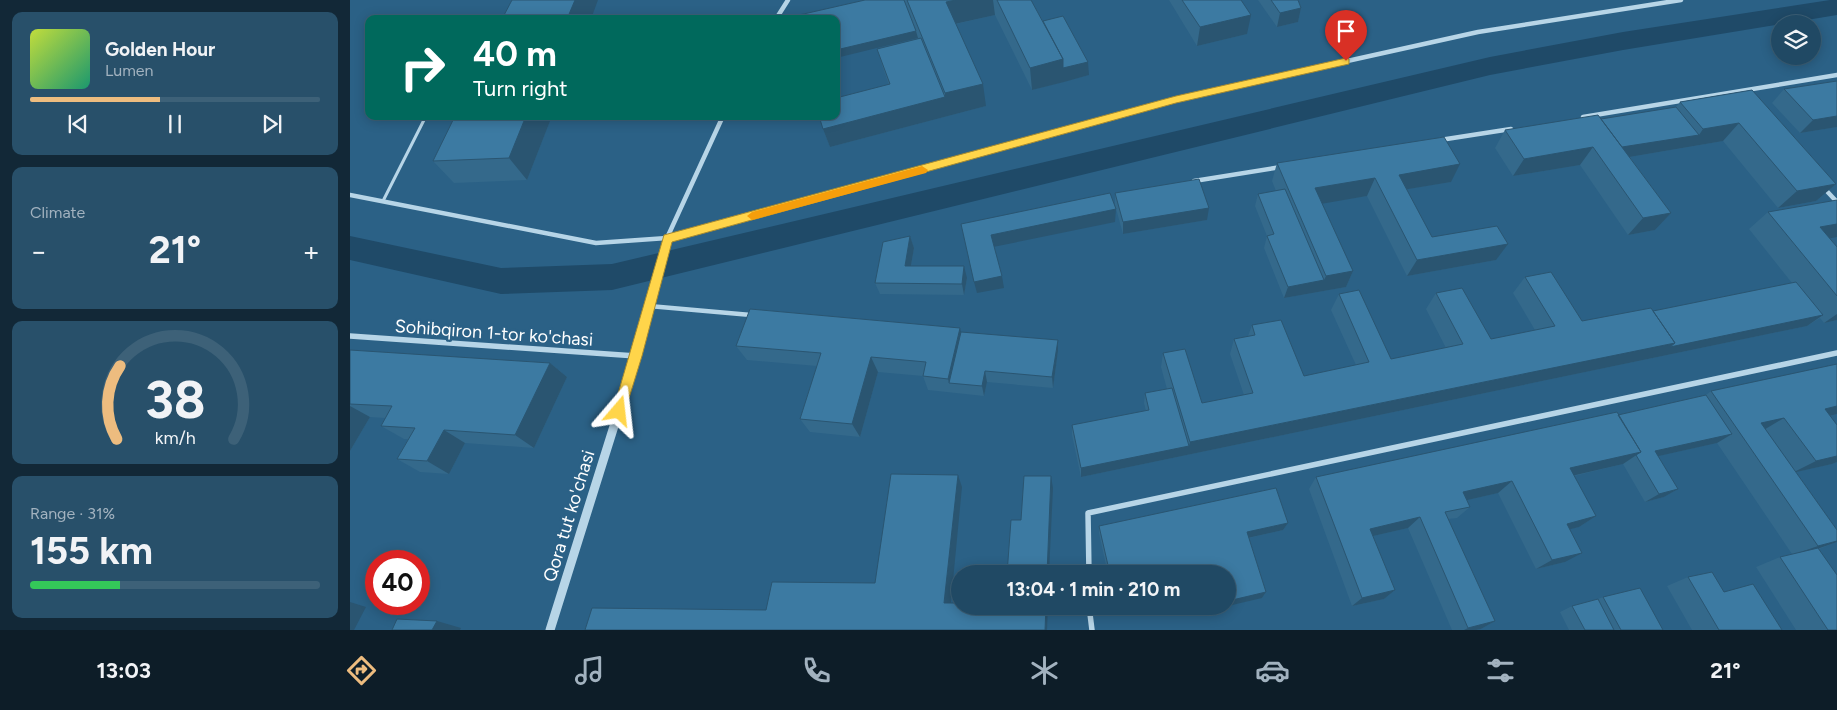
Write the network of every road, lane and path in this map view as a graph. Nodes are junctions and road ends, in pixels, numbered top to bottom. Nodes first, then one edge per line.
1 (788, 0) edge
2 (1681, 0) edge
3 (779, 15) edge
4 (1837, 75) edge
5 (1737, 92) junction
6 (1744, 99) edge
7 (1581, 118) edge
8 (424, 120) edge
9 (720, 120) edge
10 (1522, 127) edge
11 (1434, 142) edge
12 (1287, 166) edge
13 (1817, 180) edge
14 (1189, 182) edge
15 (350, 195) edge
16 (383, 201) junction
17 (1837, 202) edge
18 (667, 239) junction
19 (650, 302) junction
20 (756, 316) edge
21 (350, 336) edge
22 (1837, 353) edge
23 (636, 356) junction
24 (1089, 565) edge
25 (1090, 615) edge
26 (550, 630) edge
27 (1092, 630) edge

1 - 3 street
2 - 18 street
4 - 5 street
5 - 6 street
5 - 7 street
8 - 16 lane
9 - 18 street, Qora tut ko'chasi
10 - 11 street
12 - 14 street
13 - 17 street
15 - 16 street
16 - 18 street
18 - 19 street, Qora tut ko'chasi
19 - 20 lane
19 - 23 street, Qora tut ko'chasi
21 - 23 street, Sohibqiron 1-tor ko'chasi
22 - 24 street
23 - 26 street, Qora tut ko'chasi
25 - 27 street

